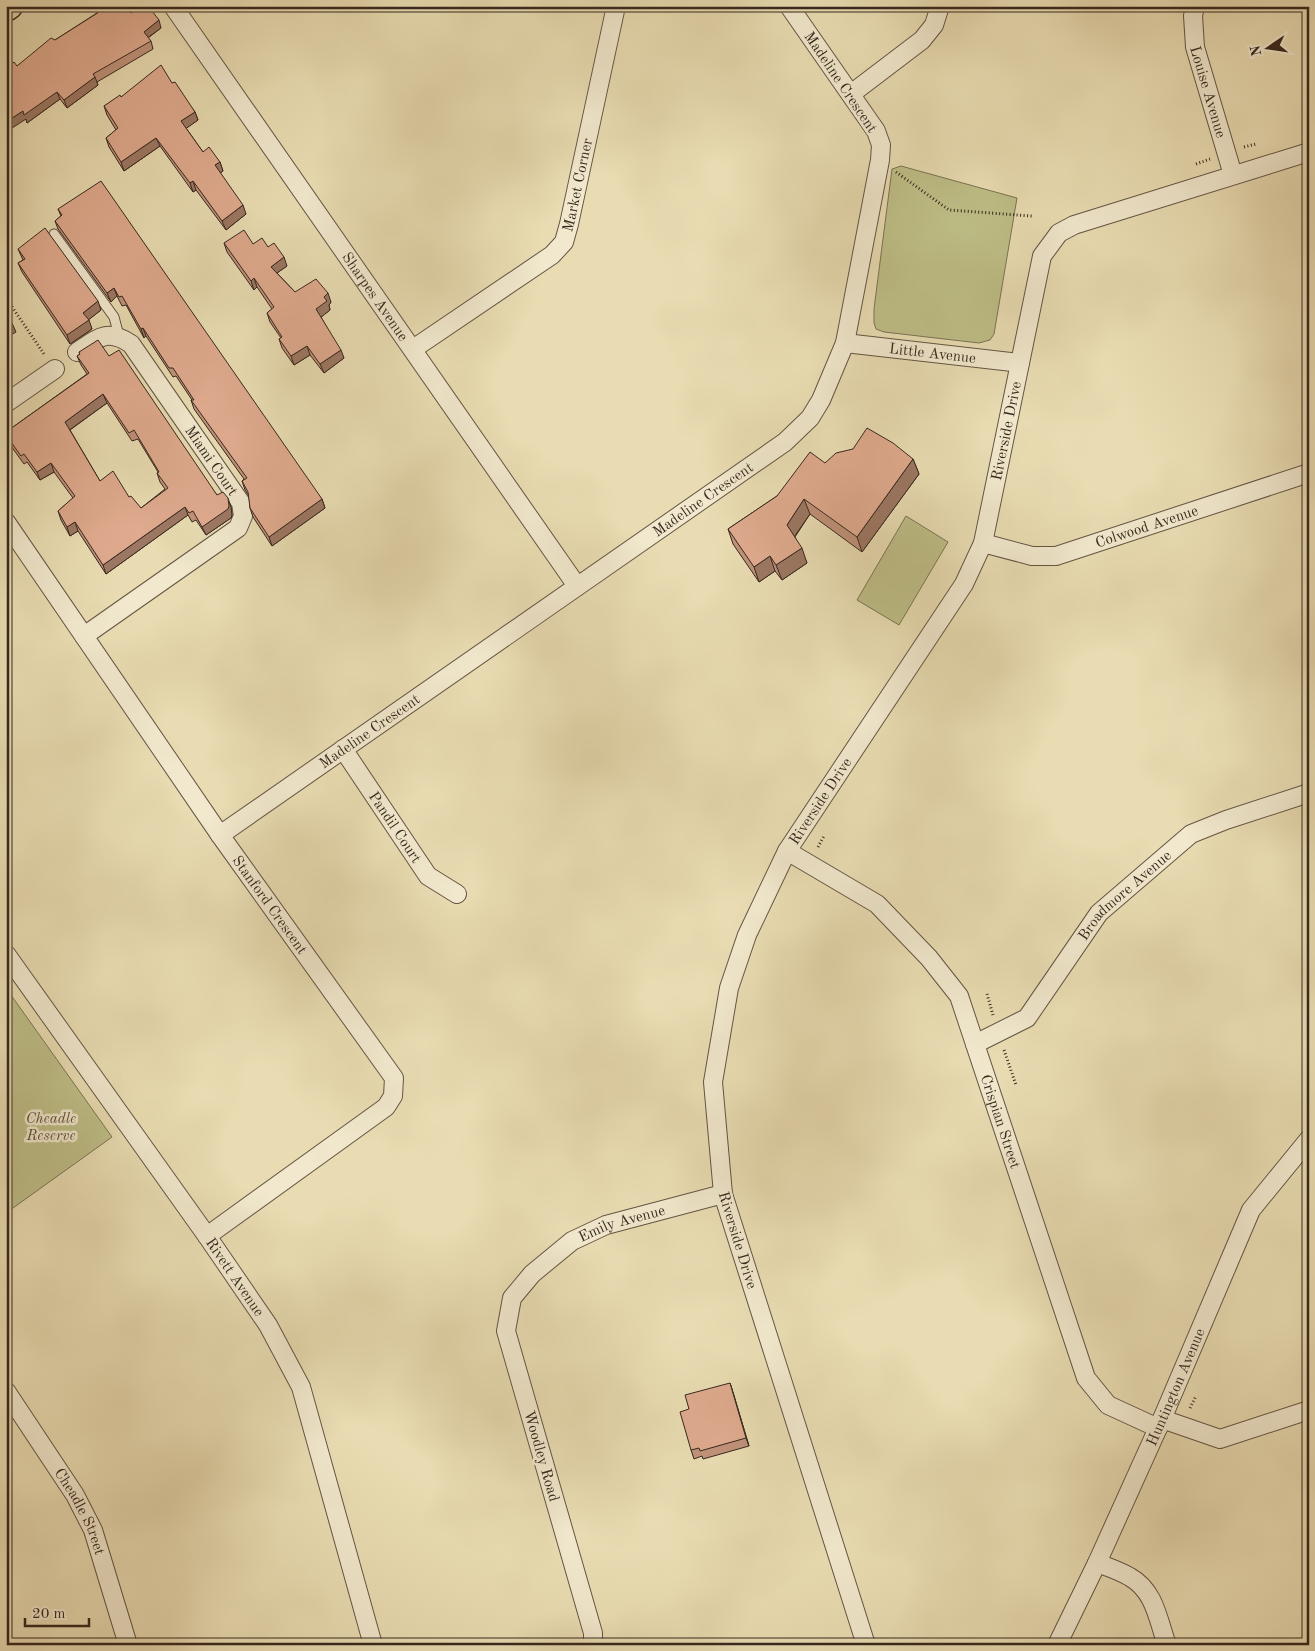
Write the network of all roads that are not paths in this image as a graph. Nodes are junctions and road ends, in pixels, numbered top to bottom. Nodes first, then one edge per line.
1 (174, 6) edge
2 (616, 6) edge
3 (789, 6) edge
4 (940, 6) edge
5 (1195, 6) edge
6 (851, 94) junction
7 (1309, 152) edge
8 (1233, 175) junction
9 (54, 234) dead end
10 (119, 336) junction
11 (845, 343) junction
12 (413, 349) junction
13 (77, 352) edge
14 (1020, 363) junction
15 (55, 369) road end
16 (6, 403) edge
17 (1309, 473) edge
18 (6, 522) edge
19 (983, 543) junction
20 (577, 586) junction
21 (84, 636) junction
22 (343, 749) junction
23 (1309, 793) edge
24 (220, 835) junction
25 (788, 851) junction
26 (457, 894) dead end
27 (6, 954) edge
28 (975, 1044) junction
29 (1309, 1138) edge
30 (723, 1194) junction
31 (207, 1236) junction
32 (532, 1274) joint
33 (6, 1391) edge
34 (1309, 1410) edge
35 (1160, 1424) junction
36 (1097, 1563) junction
37 (128, 1645) edge
38 (373, 1645) edge
39 (593, 1645) edge
40 (866, 1645) edge
41 (1056, 1645) edge
42 (1167, 1645) edge

1 - 12 street, Sharpes Avenue
2 - 12 street, Market Corner
3 - 6 street, Madeline Crescent
4 - 6 street
5 - 8 street, Louise Avenue
6 - 11 street, Madeline Crescent
7 - 8 street, Riverside Drive
8 - 14 street, Riverside Drive
9 - 10 lane
10 - 13 street
10 - 21 street, Miami Court
11 - 14 street, Little Avenue
11 - 20 street, Madeline Crescent
12 - 20 street, Sharpes Avenue
14 - 19 street, Riverside Drive
15 - 16 street
17 - 19 street, Colwood Avenue
18 - 21 street, Stanford Crescent
19 - 25 street, Riverside Drive
20 - 22 street, Madeline Crescent
21 - 24 street, Stanford Crescent
22 - 24 street, Madeline Crescent
22 - 26 street, Pandil Court
23 - 28 street, Broadmore Avenue
24 - 31 street, Stanford Crescent
25 - 28 street, Crispian Street
25 - 30 street, Riverside Drive
27 - 31 street, Rivett Avenue
28 - 35 street, Crispian Street
29 - 35 street, Huntington Avenue
30 - 32 street, Emily Avenue
30 - 40 street, Riverside Drive
31 - 38 street, Rivett Avenue
32 - 39 street, Woodley Road
33 - 37 street, Cheadle Street
34 - 35 street, Crispian Street
35 - 36 street, Huntington Avenue
36 - 41 street, Huntington Avenue
36 - 42 street

